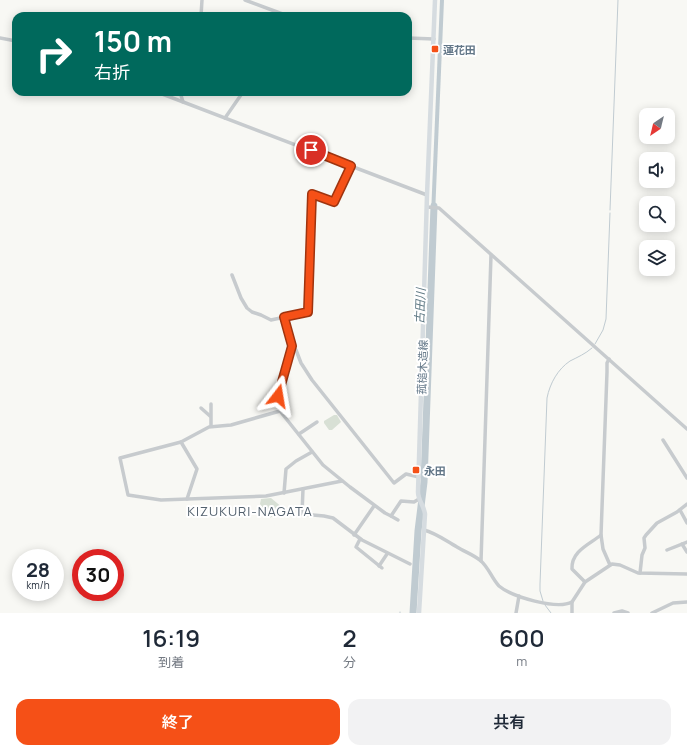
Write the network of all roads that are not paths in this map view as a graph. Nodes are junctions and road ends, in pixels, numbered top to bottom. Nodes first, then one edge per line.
1 (202, 0) edge
2 (244, 0) edge
3 (435, 0) edge
4 (201, 12) edge
5 (277, 12) edge
6 (0, 38) edge
7 (412, 38) edge
8 (434, 39) junction
9 (12, 40) edge
10 (167, 96) edge
11 (181, 96) edge
12 (240, 96) edge
13 (183, 102) junction
14 (225, 118) junction
15 (351, 166) junction
16 (427, 195) junction
17 (428, 207) junction
18 (491, 255) junction
19 (232, 276) dead end
20 (284, 317) junction
21 (292, 346) junction
22 (609, 359) junction
23 (211, 404) dead end
24 (201, 408) dead end
25 (280, 411) junction
26 (210, 416) junction
27 (317, 422) dead end
28 (211, 426) junction
29 (687, 429) edge
30 (299, 434) junction
31 (663, 440) dead end
32 (180, 442) junction
33 (312, 452) junction
34 (419, 477) junction
35 (687, 478) edge
36 (342, 481) junction
37 (303, 489) junction
38 (284, 493) junction
39 (187, 499) junction
40 (419, 500) junction
41 (687, 504) edge
42 (374, 506) junction
43 (680, 510) junction
44 (391, 516) junction
45 (398, 520) dead end
46 (687, 523) edge
47 (424, 530) junction
48 (354, 535) junction
49 (601, 536) junction
50 (360, 539) junction
51 (687, 542) edge
52 (682, 544) junction
53 (667, 550) dead end
54 (687, 552) edge
55 (387, 554) junction
56 (481, 561) junction
57 (410, 564) dead end
58 (610, 565) junction
59 (640, 573) junction
60 (687, 574) edge
61 (584, 582) junction
62 (519, 596) junction
63 (572, 602) junction
64 (687, 602) edge
65 (419, 613) edge
66 (516, 613) edge
67 (572, 613) edge
68 (614, 613) edge
69 (628, 613) edge
70 (652, 613) edge

1 - 4 street
2 - 5 street
3 - 8 main road, 菰槌木造線
6 - 9 street
7 - 8 street
8 - 16 main road, 菰槌木造線
10 - 13 street
11 - 13 street
12 - 14 street
13 - 14 street
14 - 15 street
15 - 16 street
15 - 20 street
16 - 17 main road, 菰槌木造線
17 - 18 street
17 - 34 main road, 菰槌木造線
18 - 22 street
18 - 56 street
19 - 20 street
20 - 21 street
21 - 25 street
21 - 34 street
22 - 29 street
22 - 49 street
23 - 26 street
24 - 26 street
25 - 28 street
25 - 30 street
26 - 28 street
27 - 30 street
28 - 32 street
30 - 33 street
31 - 35 street
32 - 39 street
32 - 39 street
33 - 36 street
33 - 38 street
34 - 40 main road, 菰槌木造線
36 - 37 street
36 - 42 street
37 - 38 street
37 - 48 street
38 - 39 street
40 - 44 street
40 - 47 main road
41 - 43 street
42 - 44 street
42 - 48 street
43 - 46 street
43 - 59 street
44 - 45 street
47 - 56 street
47 - 65 main road
48 - 50 street
49 - 58 street
49 - 61 street
50 - 55 street
50 - 55 street
51 - 52 street
52 - 53 street
52 - 54 street
55 - 57 street
56 - 62 street
58 - 59 street
58 - 61 street
59 - 60 street
61 - 63 street
62 - 63 street
62 - 66 street
63 - 67 street
64 - 70 street
68 - 69 street

